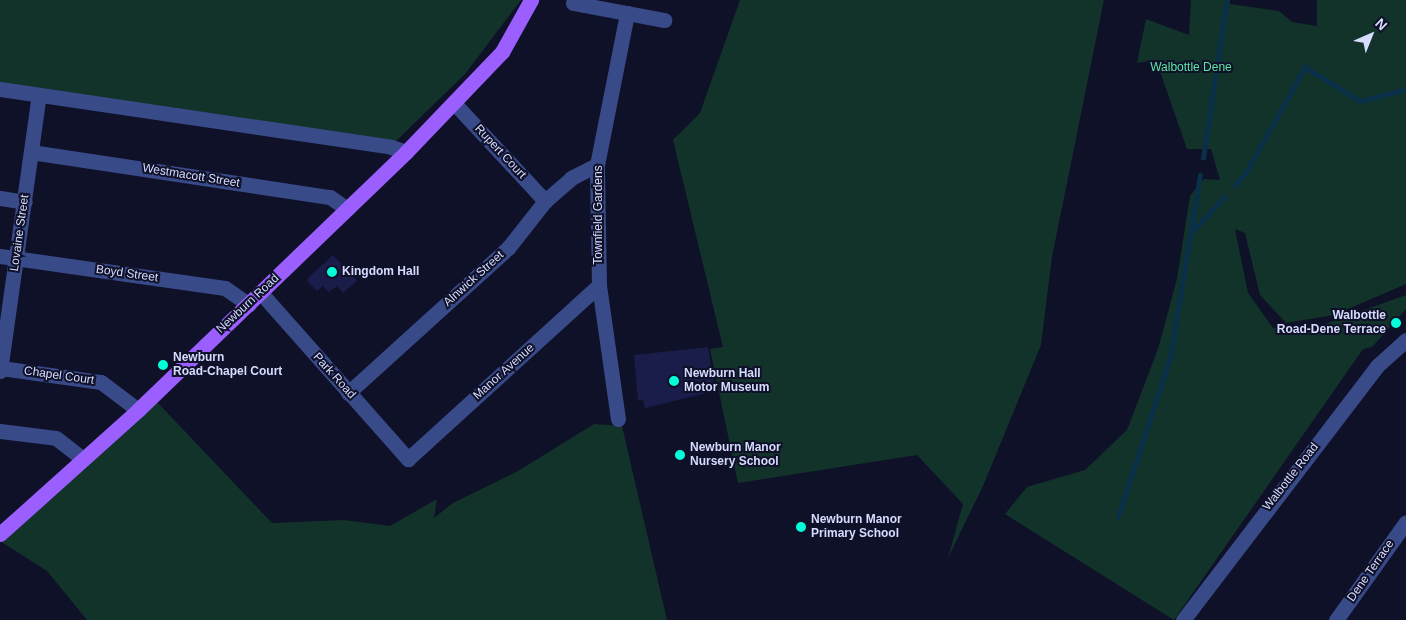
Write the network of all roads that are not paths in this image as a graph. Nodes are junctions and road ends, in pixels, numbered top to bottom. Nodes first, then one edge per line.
1 (531, 0) edge
2 (573, 3) dead end
3 (627, 13) junction
4 (664, 20) dead end
5 (0, 89) edge
6 (39, 95) junction
7 (454, 103) junction
8 (31, 152) junction
9 (406, 152) junction
10 (597, 165) junction
11 (0, 198) edge
12 (545, 200) junction
13 (24, 202) junction
14 (347, 209) junction
15 (0, 256) edge
16 (17, 258) junction
17 (599, 285) junction
18 (260, 293) junction
19 (249, 305) junction
20 (1406, 340) edge
21 (0, 369) edge
22 (348, 393) junction
23 (138, 410) junction
24 (618, 419) dead end
25 (2, 435) edge
26 (84, 459) junction
27 (408, 459) joint
28 (1406, 522) edge
29 (0, 534) edge
30 (1183, 620) edge
31 (1336, 620) edge

1 - 7 main road, Newburn Road
2 - 3 street
3 - 4 street
3 - 10 street, Townfield Gardens
5 - 6 street
6 - 8 street, Lovaine Street
6 - 9 street
7 - 9 main road, Newburn Road
7 - 12 street, Rupert Court
8 - 13 street, Lovaine Street
8 - 14 street, Westmacott Street
9 - 14 main road, Newburn Road
10 - 12 street, Alnwick Street
10 - 17 street, Townfield Gardens
11 - 13 street
12 - 22 street, Alnwick Street
13 - 16 street, Lovaine Street
14 - 18 main road, Newburn Road
15 - 16 street, Boyd Street
16 - 19 street, Boyd Street
16 - 21 street, Lovaine Street
17 - 24 street, Townfield Gardens
17 - 27 street, Manor Avenue
18 - 19 main road, Newburn Road
18 - 22 street, Park Road
19 - 23 main road, Newburn Road
20 - 30 street, Walbottle Road
21 - 23 street, Chapel Court
22 - 27 street, Park Road
23 - 26 main road, Newburn Road
25 - 26 street
26 - 29 main road, Newburn Road
28 - 31 street, Dene Terrace

